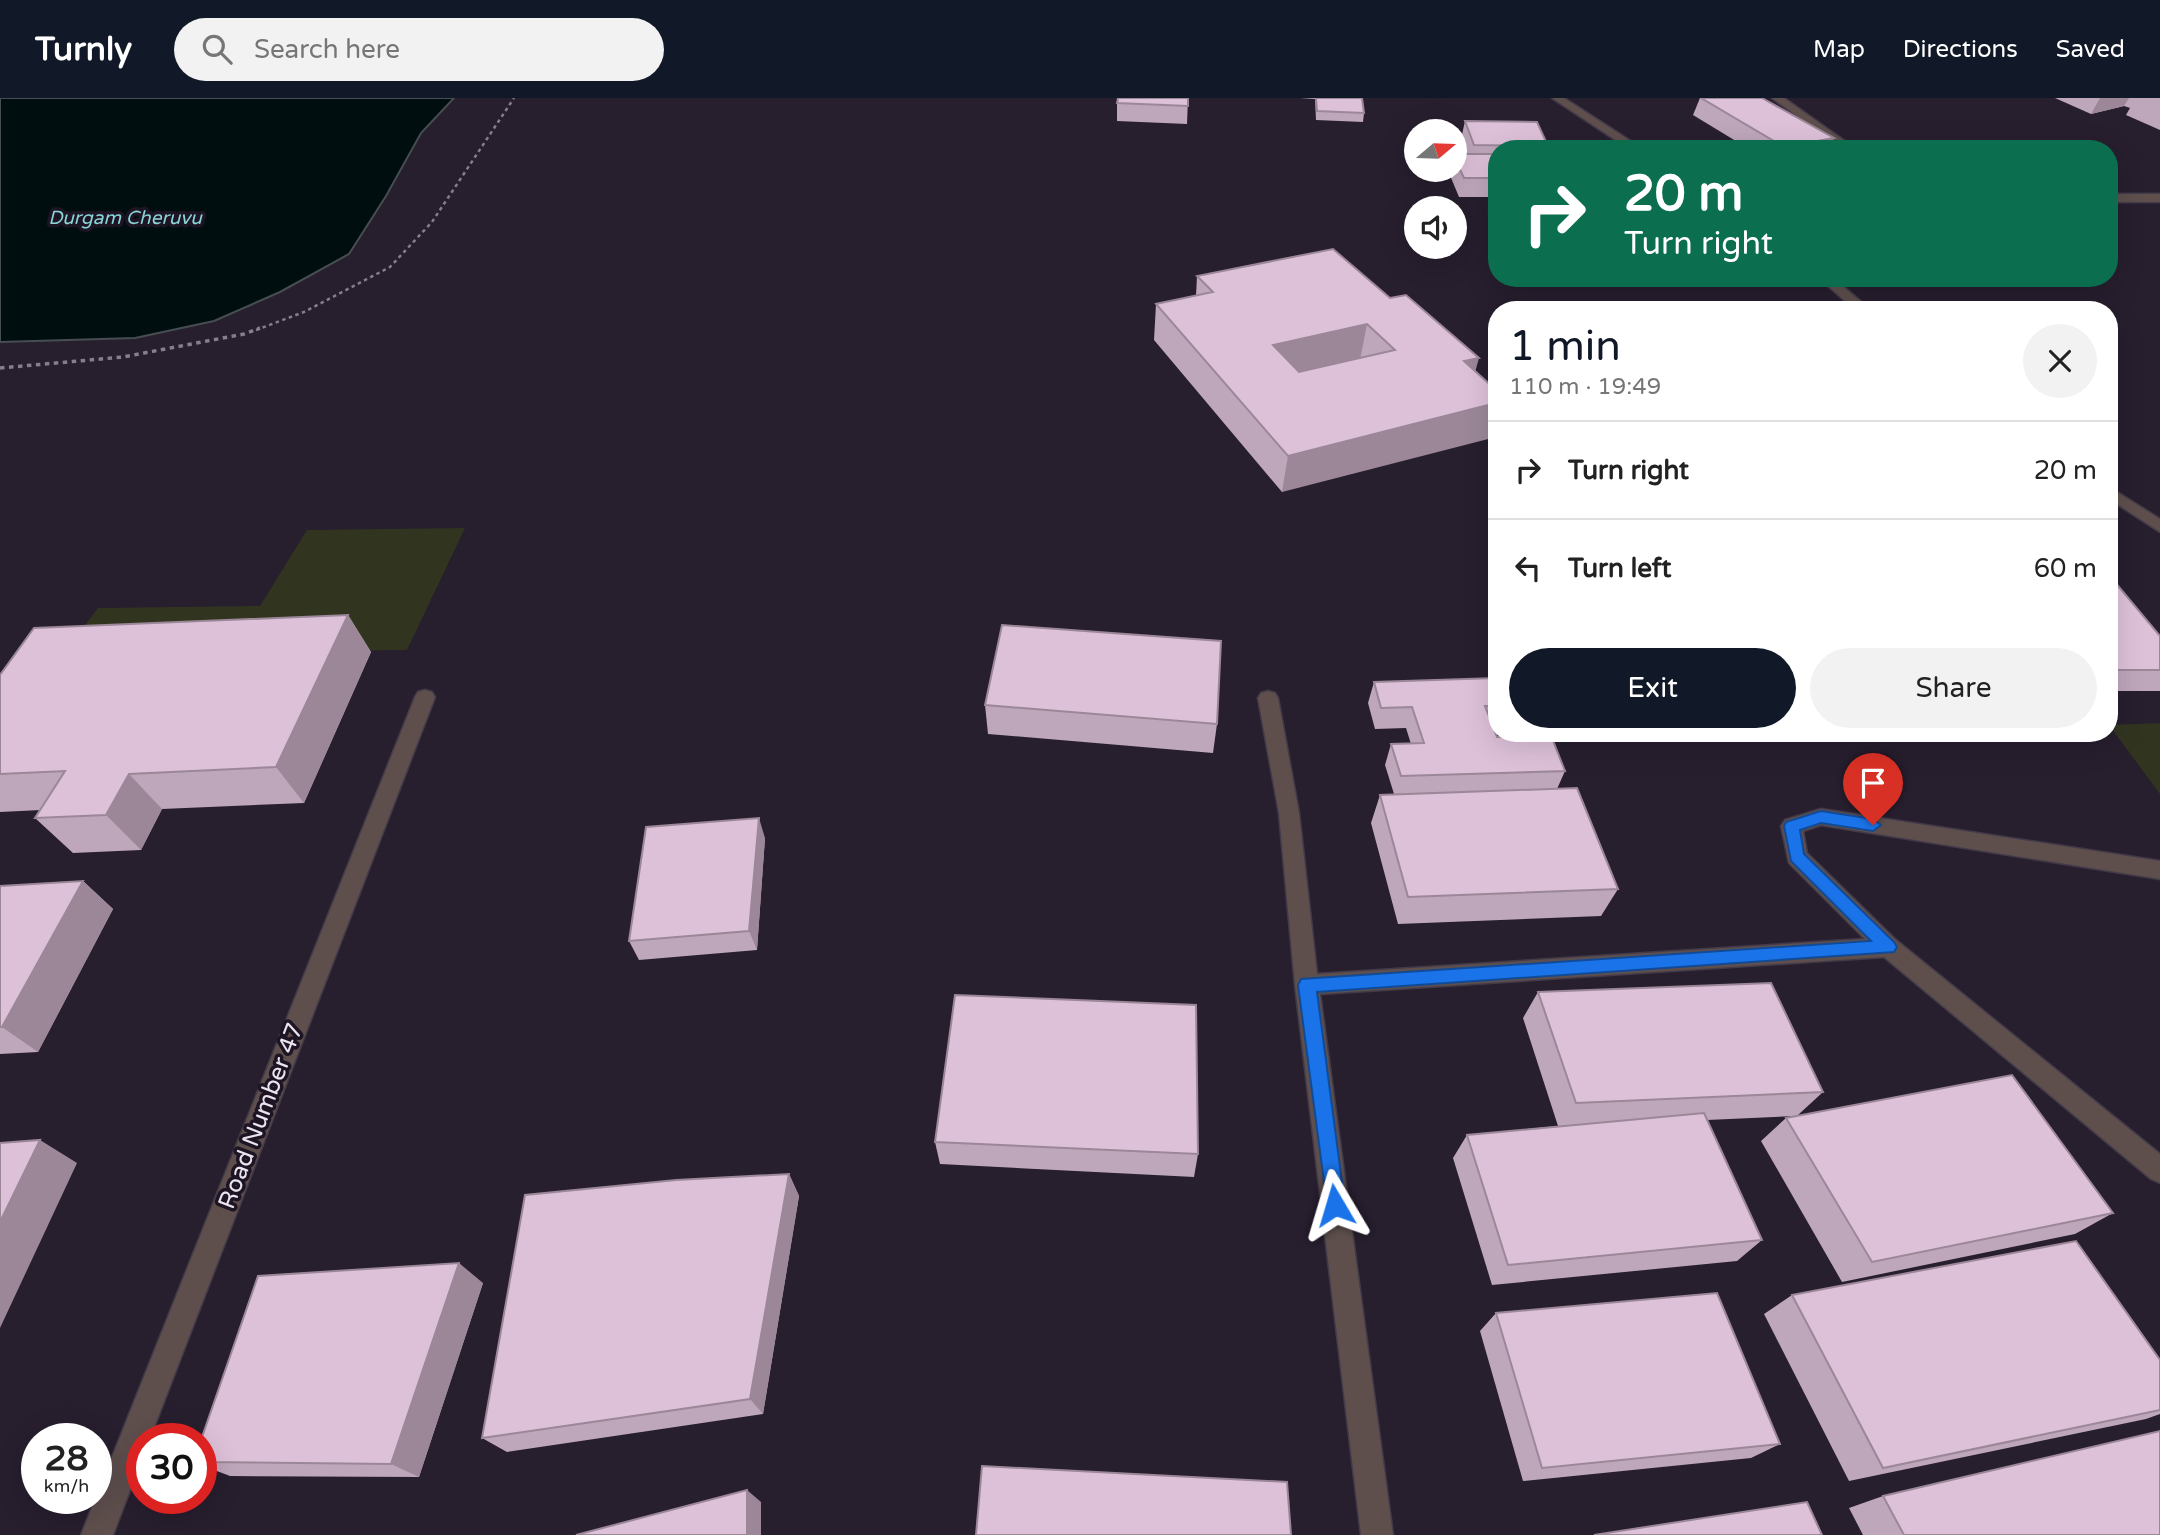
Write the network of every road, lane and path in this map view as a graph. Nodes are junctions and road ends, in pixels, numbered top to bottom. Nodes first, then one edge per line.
1 (514, 98) edge
2 (1557, 98) edge
3 (1777, 98) edge
4 (1623, 140) edge
5 (1837, 140) edge
6 (2118, 198) edge
7 (2160, 198) edge
8 (1836, 287) edge
9 (1853, 301) edge
10 (0, 368) edge
11 (2118, 498) edge
12 (2160, 527) edge
13 (425, 697) dead end
14 (1268, 698) dead end
15 (2160, 870) edge
16 (1888, 947) junction
17 (1307, 985) junction
18 (2160, 1170) edge
19 (97, 1535) edge
20 (1377, 1535) edge

1 - 10 path
2 - 4 street
3 - 5 street
6 - 7 street
8 - 9 street
11 - 12 street
13 - 19 street, Road Number 47
14 - 17 street
15 - 16 street
16 - 17 street
16 - 18 street
17 - 20 street

